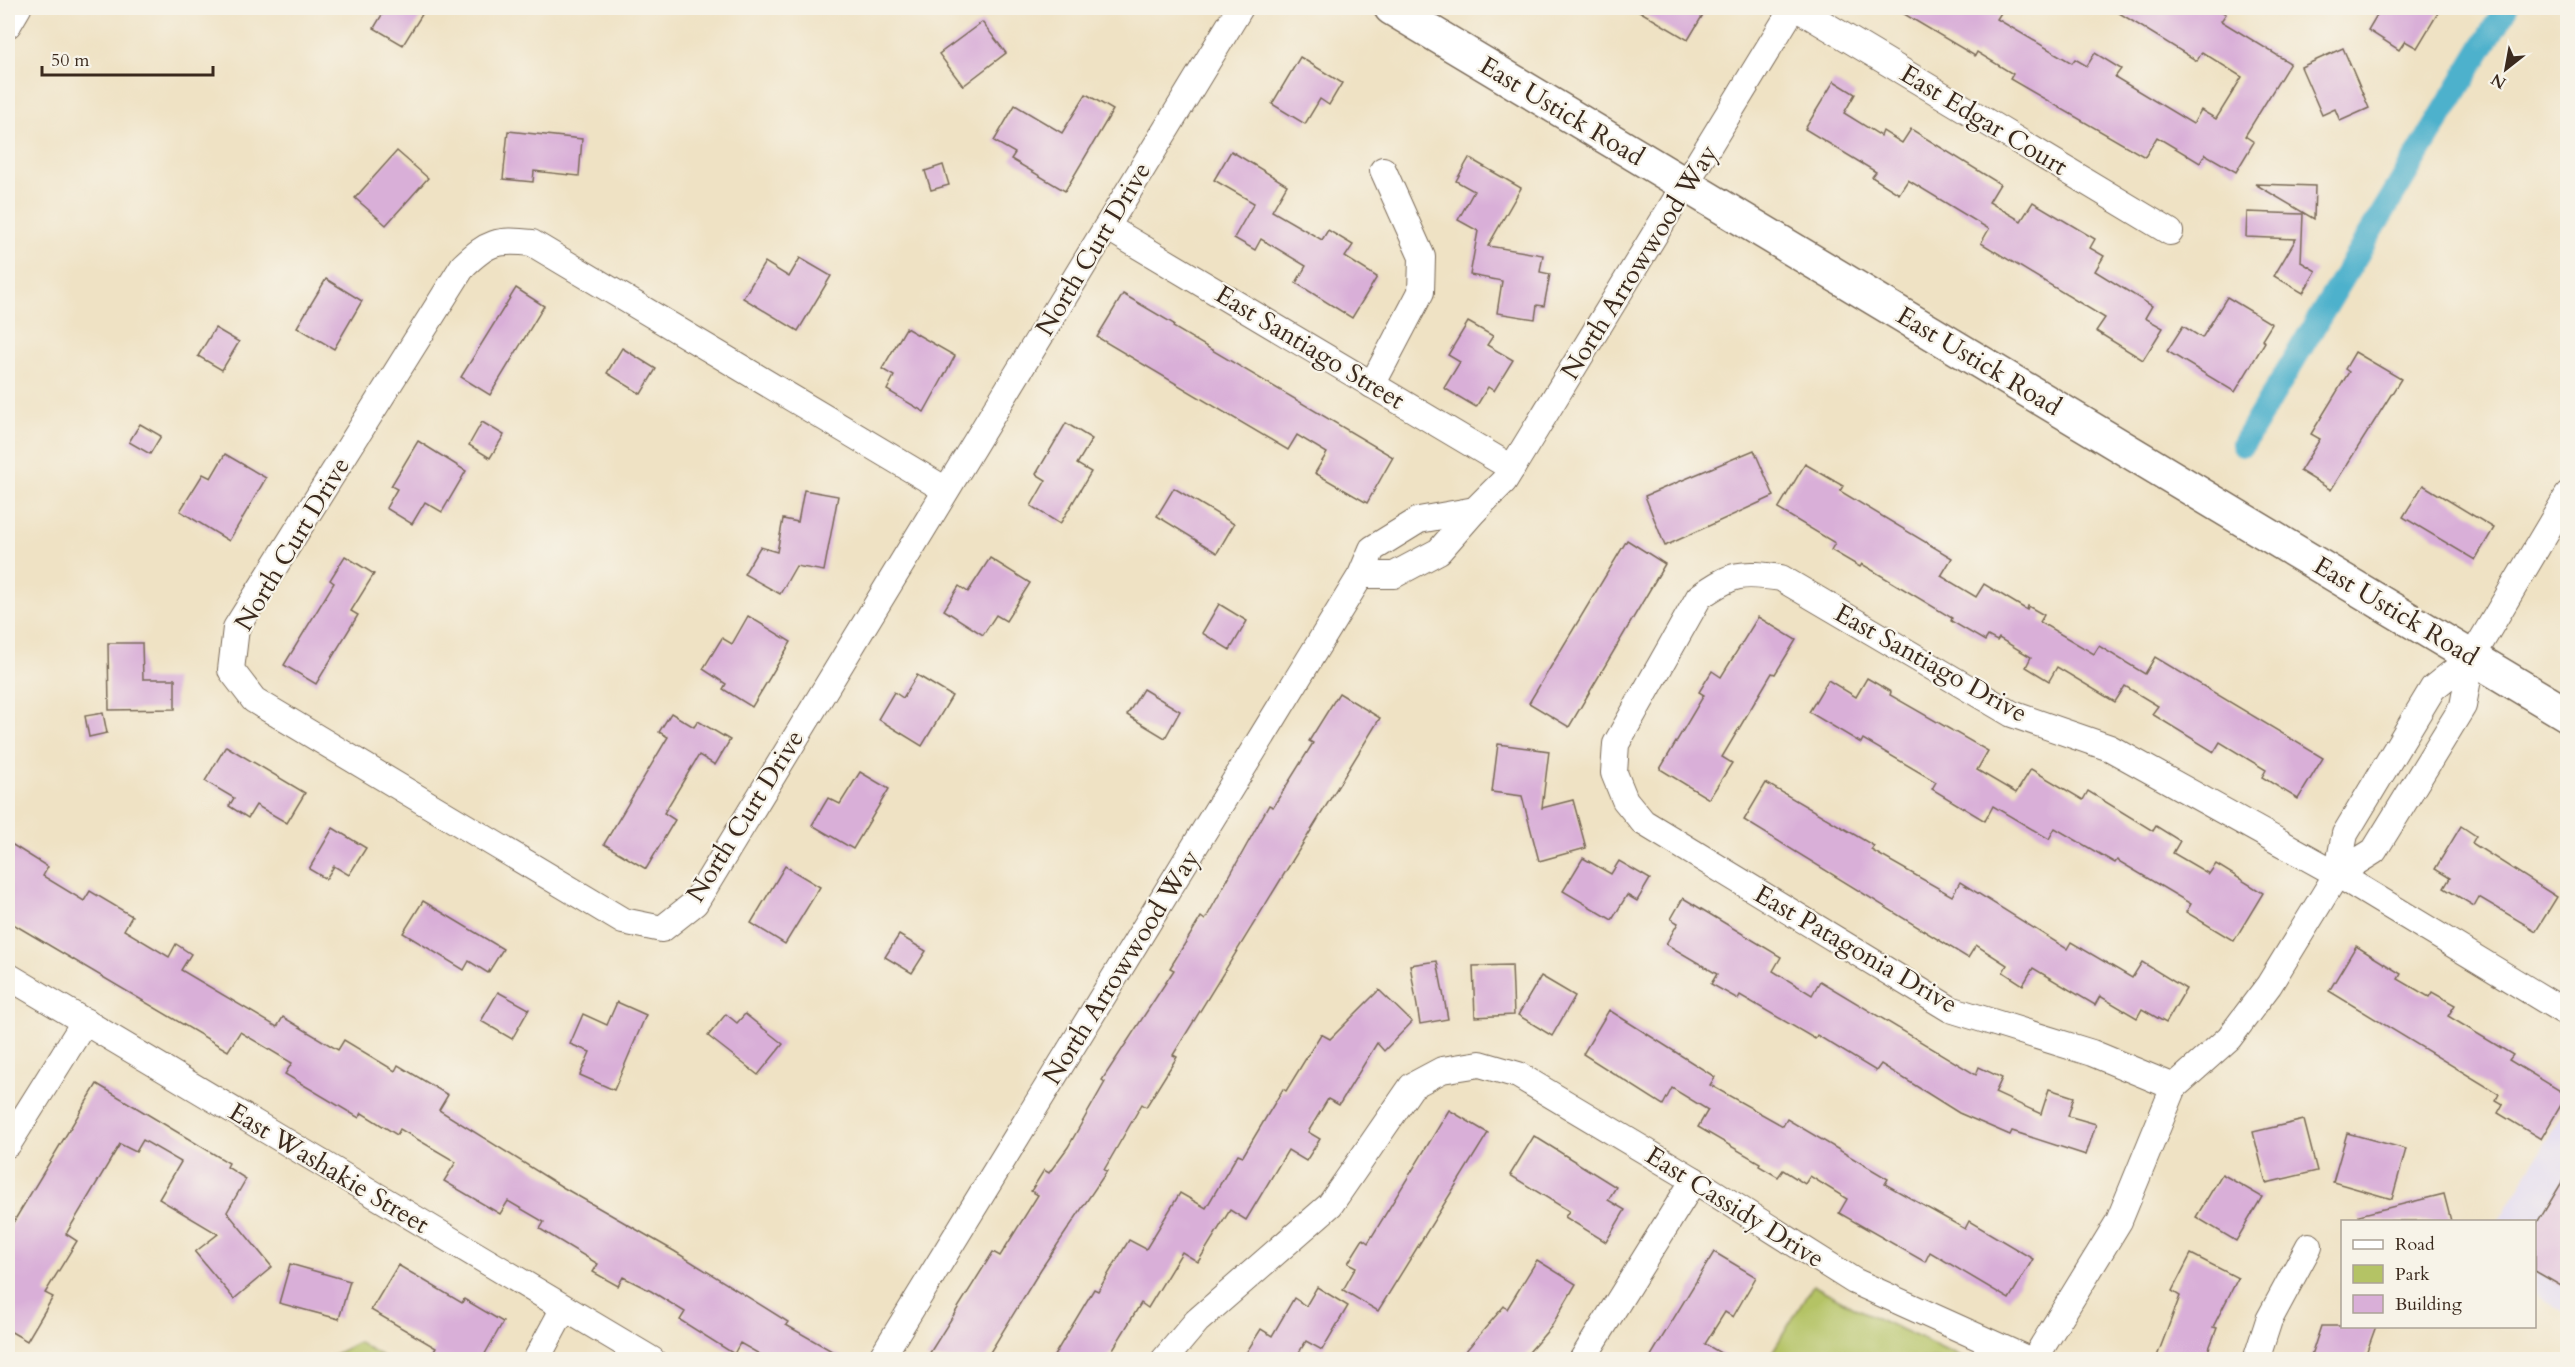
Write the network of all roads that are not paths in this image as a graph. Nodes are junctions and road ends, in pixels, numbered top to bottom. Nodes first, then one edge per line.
1 (18, 8) edge
2 (1240, 8) edge
3 (1390, 8) edge
4 (1795, 8) edge
5 (8, 26) edge
6 (1383, 171) dead end
7 (1686, 185) junction
8 (1107, 227) junction
9 (2170, 232) dead end
10 (1372, 385) junction
11 (1512, 468) junction
12 (946, 490) junction
13 (2568, 495) edge
14 (1475, 510) junction
15 (1747, 573) joint
16 (1361, 575) junction
17 (2472, 657) junction
18 (2568, 715) edge
19 (2337, 874) junction
20 (8, 976) edge
21 (2563, 1011) dead end
22 (85, 1021) junction
23 (2174, 1087) junction
24 (8, 1144) edge
25 (1695, 1180) junction
26 (2309, 1246) dead end
27 (564, 1308) junction
28 (536, 1359) edge
29 (652, 1359) edge
30 (880, 1359) edge
31 (1164, 1359) edge
32 (1582, 1359) edge
33 (2030, 1359) edge
34 (2034, 1359) edge
35 (2256, 1359) edge

1 - 5 street
2 - 8 street, North Curt Drive
3 - 7 main road, East Ustick Road
4 - 7 street, North Arrowwood Way
4 - 9 street, East Edgar Court
6 - 10 street
7 - 11 street, North Arrowwood Way
7 - 17 main road, East Ustick Road
8 - 10 street, East Santiago Street
8 - 12 street, North Curt Drive
10 - 11 street, East Santiago Street
11 - 14 street, North Arrowwood Way
12 - 12 street, North Curt Drive
13 - 17 street
14 - 16 street, North Arrowwood Way
14 - 16 street, North Arrowwood Way
15 - 19 street, East Santiago Drive
15 - 23 street, East Patagonia Drive
16 - 30 street, North Arrowwood Way
17 - 18 main road, East Ustick Road
17 - 19 street
17 - 19 street
19 - 21 street, East Santiago Drive
19 - 23 street
20 - 22 street, East Washakie Street
22 - 24 street
22 - 27 street, East Washakie Street
23 - 34 street
25 - 31 street, East Cassidy Drive
25 - 32 street
25 - 33 street, East Cassidy Drive
26 - 35 street
27 - 28 street
27 - 29 street, East Washakie Street

